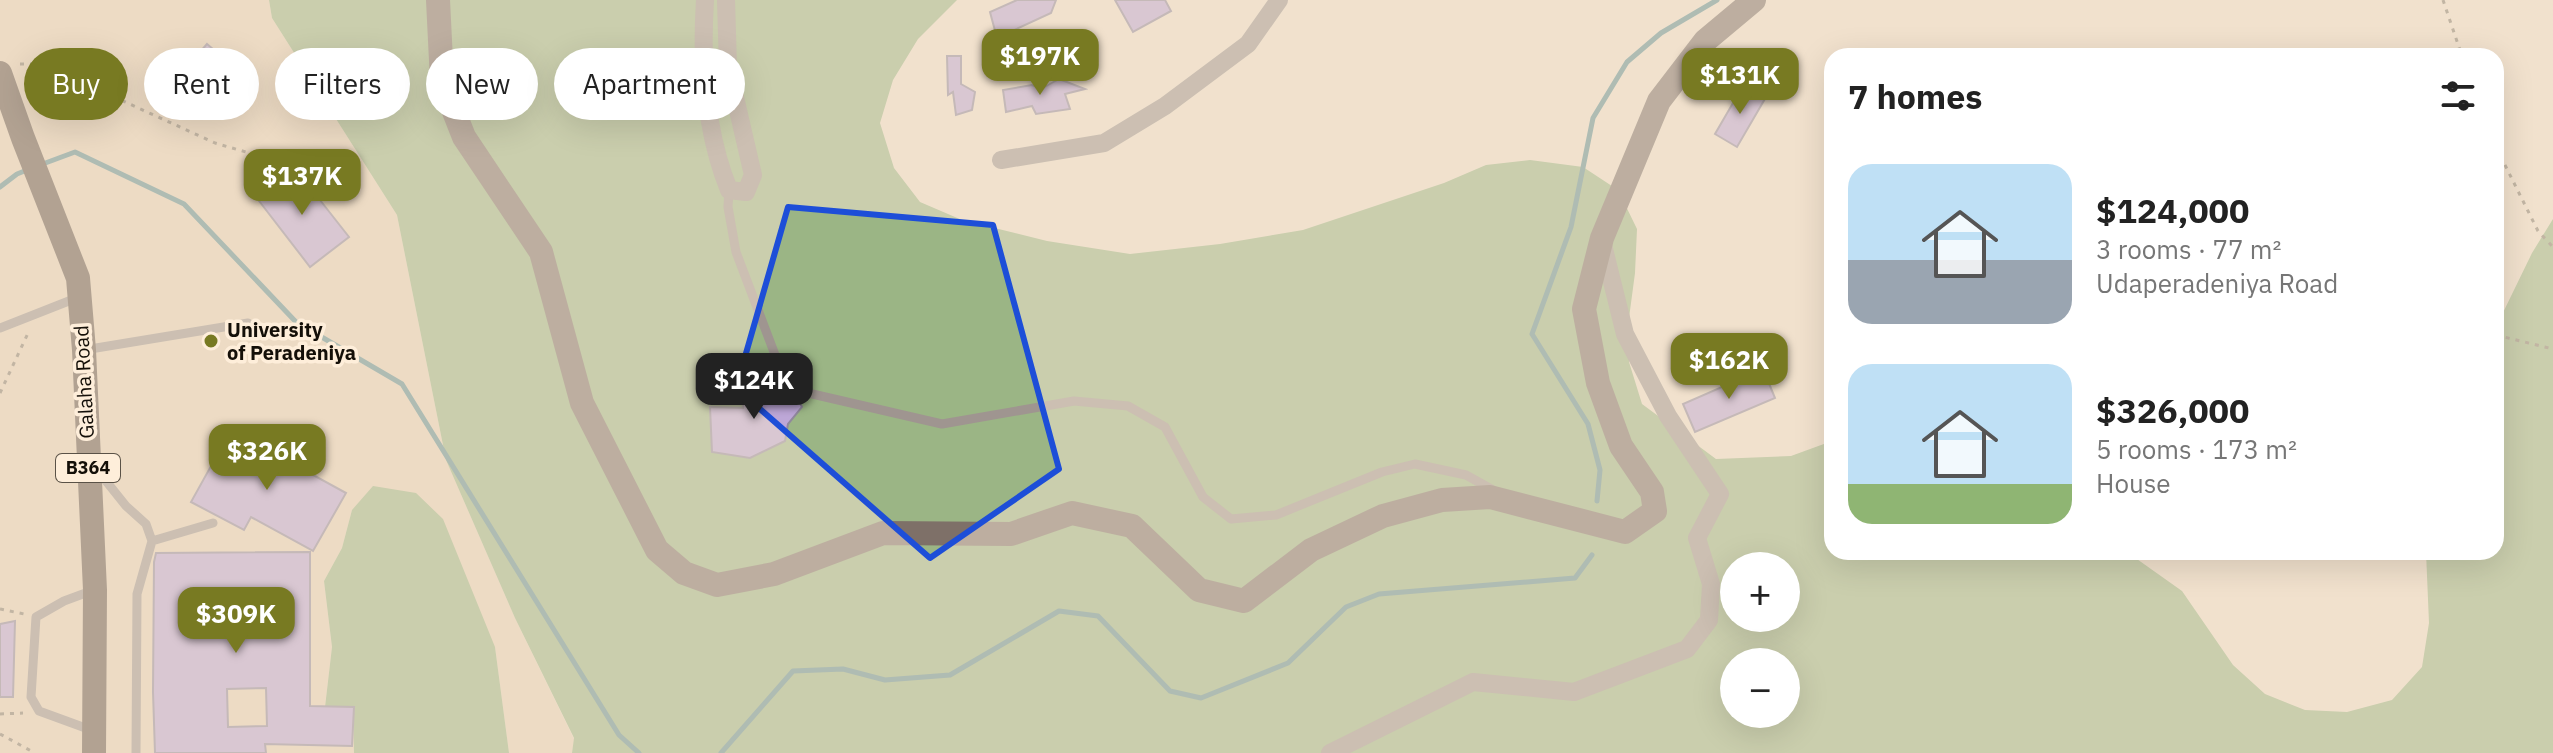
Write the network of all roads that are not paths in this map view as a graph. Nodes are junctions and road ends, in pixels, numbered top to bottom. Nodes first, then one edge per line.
1 (438, 0) edge
2 (705, 0) edge
3 (726, 0) edge
4 (1279, 0) edge
5 (1754, 0) edge
6 (7, 69) edge
7 (1001, 160) dead end
8 (729, 190) junction
9 (1602, 238) junction
10 (79, 297) junction
11 (248, 323) dead end
12 (0, 328) edge
13 (84, 350) junction
14 (87, 457) junction
15 (1516, 504) junction
16 (213, 523) dead end
17 (152, 541) junction
18 (95, 590) junction
19 (94, 742) edge
20 (136, 753) edge
21 (1330, 753) edge

1 - 15 street
2 - 8 street
3 - 8 street
4 - 7 street
5 - 9 street
6 - 10 main road, Galaha Road / B364
8 - 15 lane
9 - 15 street
9 - 21 street
10 - 12 lane
10 - 13 main road, Galaha Road / B364
11 - 13 lane
13 - 14 main road, Galaha Road / B364
14 - 17 lane
14 - 18 main road, Galaha Road / B364
16 - 17 lane
17 - 20 lane
18 - 19 main road, Galaha Road / B364
18 - 19 lane

